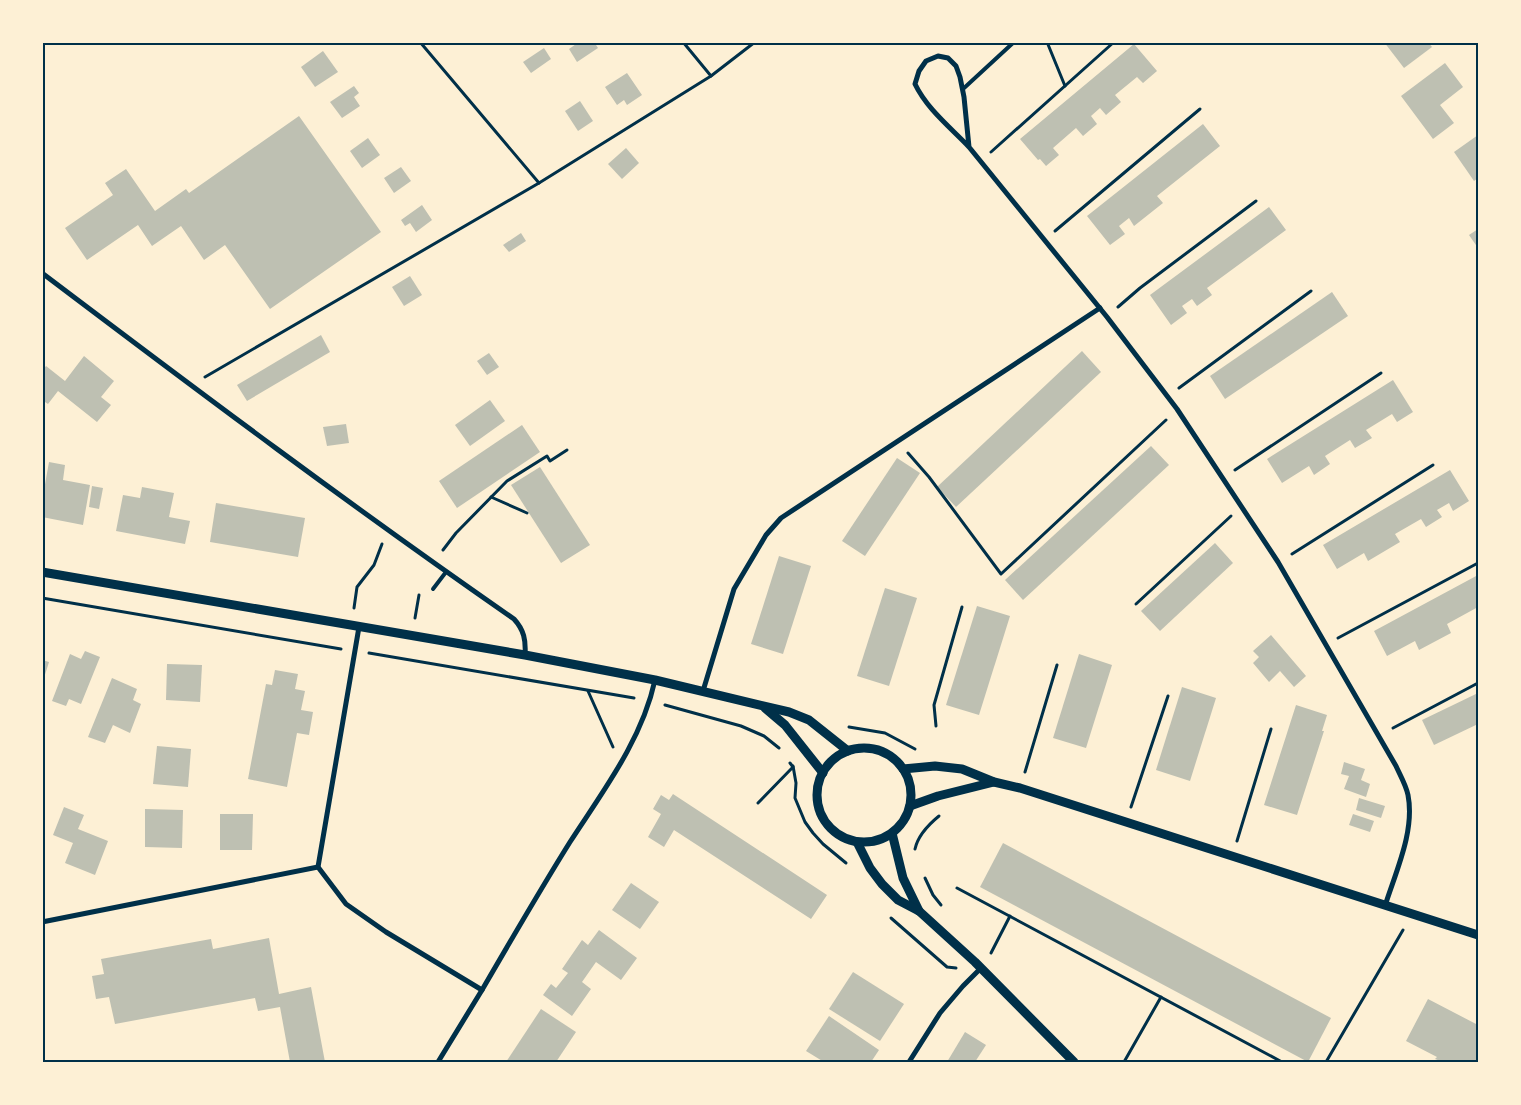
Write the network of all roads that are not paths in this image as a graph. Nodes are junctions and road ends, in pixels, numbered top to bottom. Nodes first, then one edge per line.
1 (1014, 42) edge
2 (962, 89) junction
3 (969, 147) junction
4 (42, 274) edge
5 (1100, 308) junction
6 (42, 572) edge
7 (446, 572) junction
8 (433, 589) dead end
9 (355, 626) junction
10 (525, 655) junction
11 (655, 680) junction
12 (703, 691) junction
13 (764, 708) junction
14 (848, 751) junction
15 (903, 769) junction
16 (823, 772) junction
17 (994, 782) junction
18 (910, 806) junction
19 (892, 833) junction
20 (857, 842) junction
21 (318, 867) junction
22 (1385, 906) junction
23 (919, 911) junction
24 (42, 922) edge
25 (1478, 935) edge
26 (981, 968) junction
27 (482, 990) junction
28 (438, 1062) edge
29 (909, 1062) edge
30 (1074, 1062) edge

1 - 2 lane
2 - 3 street
2 - 3 street
3 - 5 street
4 - 7 street
5 - 12 street
5 - 22 street
6 - 9 street
7 - 8 lane
7 - 10 street
9 - 10 street
9 - 21 street
10 - 11 street
11 - 12 street
11 - 27 street
12 - 13 street
13 - 14 street
13 - 16 street
14 - 15 street
14 - 16 street
15 - 17 street
15 - 18 street
16 - 20 street
17 - 18 street
17 - 22 street
18 - 19 street
19 - 20 street
19 - 23 street
20 - 23 street
21 - 24 street
21 - 27 street
22 - 25 street
23 - 26 street
26 - 29 street
26 - 30 street
27 - 28 street

